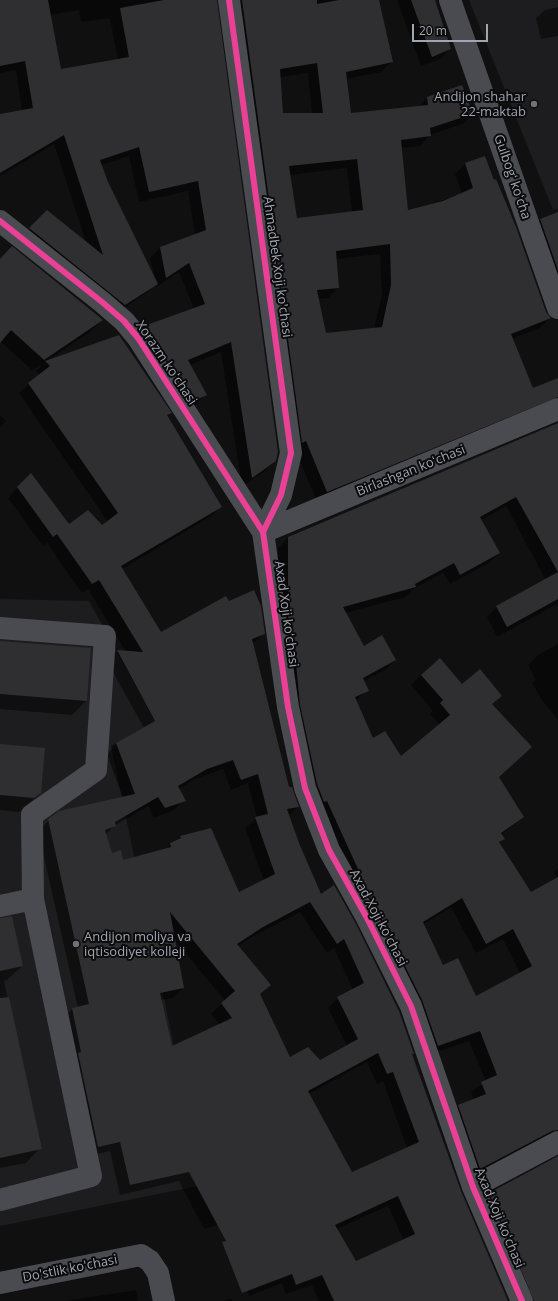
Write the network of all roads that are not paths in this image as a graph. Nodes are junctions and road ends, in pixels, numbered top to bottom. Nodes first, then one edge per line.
1 (229, 0) edge
2 (450, 0) edge
3 (0, 222) edge
4 (558, 308) edge
5 (558, 410) edge
6 (263, 532) junction
7 (0, 628) edge
8 (33, 899) junction
9 (0, 906) edge
10 (558, 1142) edge
11 (473, 1186) junction
12 (0, 1200) edge
13 (0, 1283) edge
14 (164, 1301) edge
15 (522, 1301) edge

1 - 6 street, Ahmadbek Xoji ko'chasi
2 - 4 street, Gulbogʻ koʻcha
3 - 6 street, Xorazm koʻchasi
5 - 6 street, Birlashgan koʻchasi
6 - 11 street, Axad Xoji koʻchasi
7 - 8 street
8 - 9 street
8 - 12 street
10 - 11 street
11 - 15 street, Axad Xoji koʻchasi
13 - 14 street, Do'stlik ko'chasi

